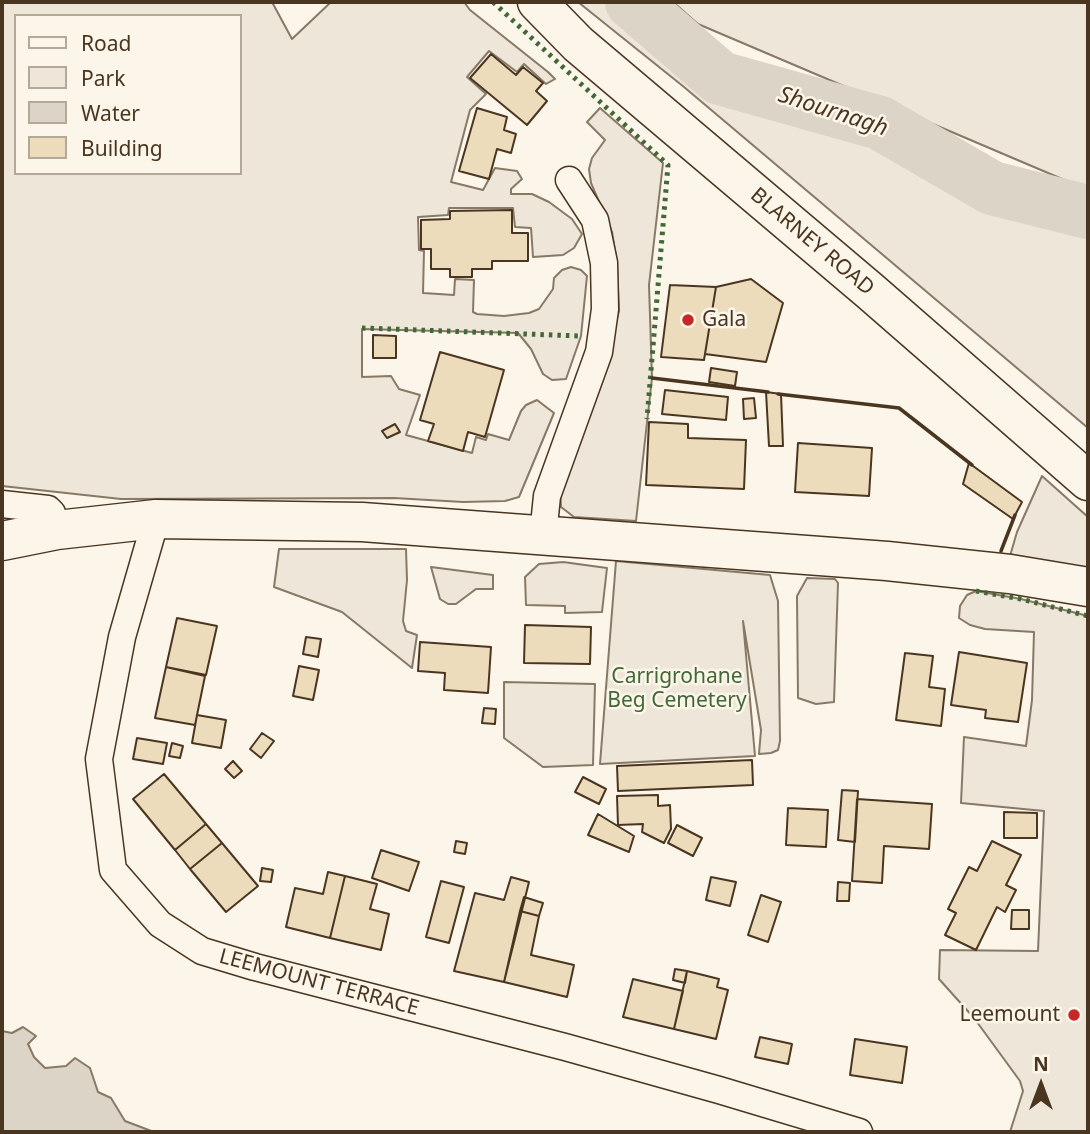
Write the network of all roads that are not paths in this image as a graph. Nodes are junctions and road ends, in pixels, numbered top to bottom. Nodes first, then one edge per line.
1 (537, 2) edge
2 (569, 180) dead end
3 (1088, 481) edge
4 (2, 505) edge
5 (156, 519) junction
6 (57, 530) junction
7 (542, 535) junction
8 (2, 541) edge
9 (1088, 587) edge
10 (859, 1132) edge

1 - 3 main road, BLARNEY ROAD
2 - 7 street
4 - 6 street
5 - 6 main road
5 - 7 main road
5 - 10 street, LEEMOUNT TERRACE
6 - 8 main road
7 - 9 main road

